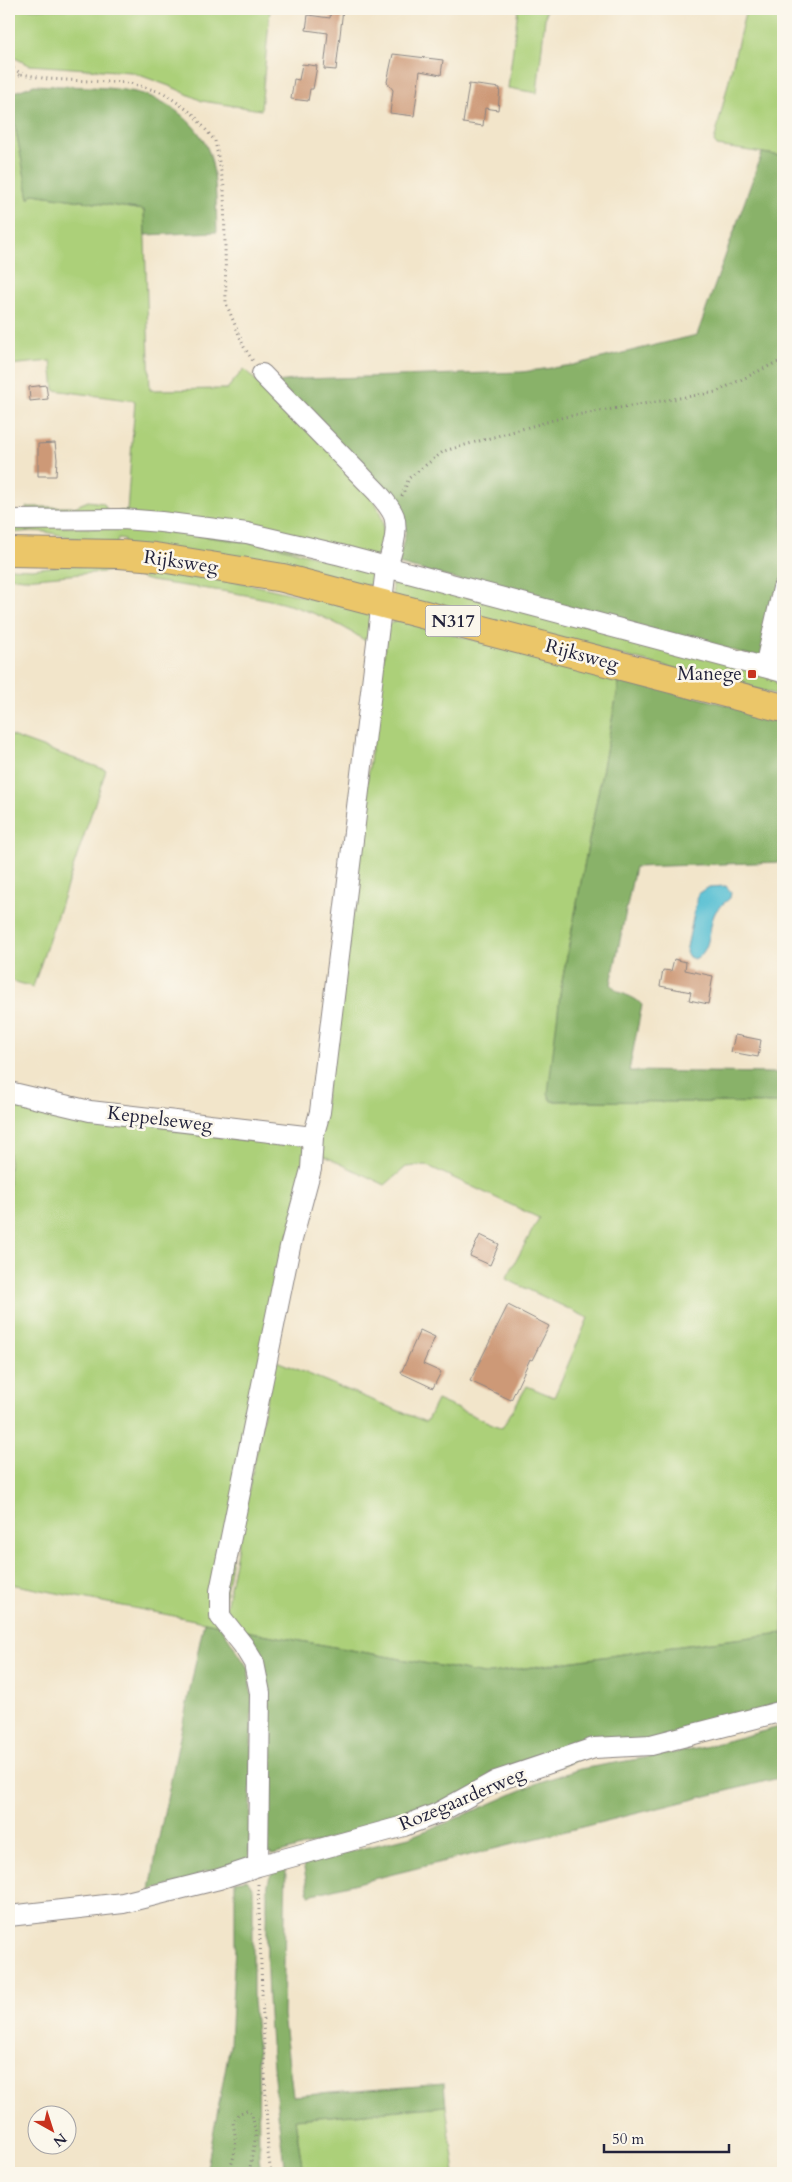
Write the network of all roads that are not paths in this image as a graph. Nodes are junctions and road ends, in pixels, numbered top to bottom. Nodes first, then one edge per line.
1 (262, 374) road end
2 (9, 520) edge
3 (9, 552) edge
4 (386, 568) junction
5 (783, 588) edge
6 (382, 603) junction
7 (774, 670) edge
8 (783, 708) edge
9 (9, 1092) edge
10 (313, 1137) junction
11 (783, 1711) edge
12 (258, 1866) junction
13 (9, 1916) edge

1 - 4 street
2 - 4 street, Rijksweg
3 - 6 main road, Rijksweg / N317
4 - 6 street
4 - 7 street, Rijksweg
5 - 7 street
6 - 8 main road, Rijksweg / N317
6 - 10 street
9 - 10 street, Keppelseweg
10 - 12 street
11 - 12 street, Rozegaarderweg
12 - 13 street, Rozegaarderweg

